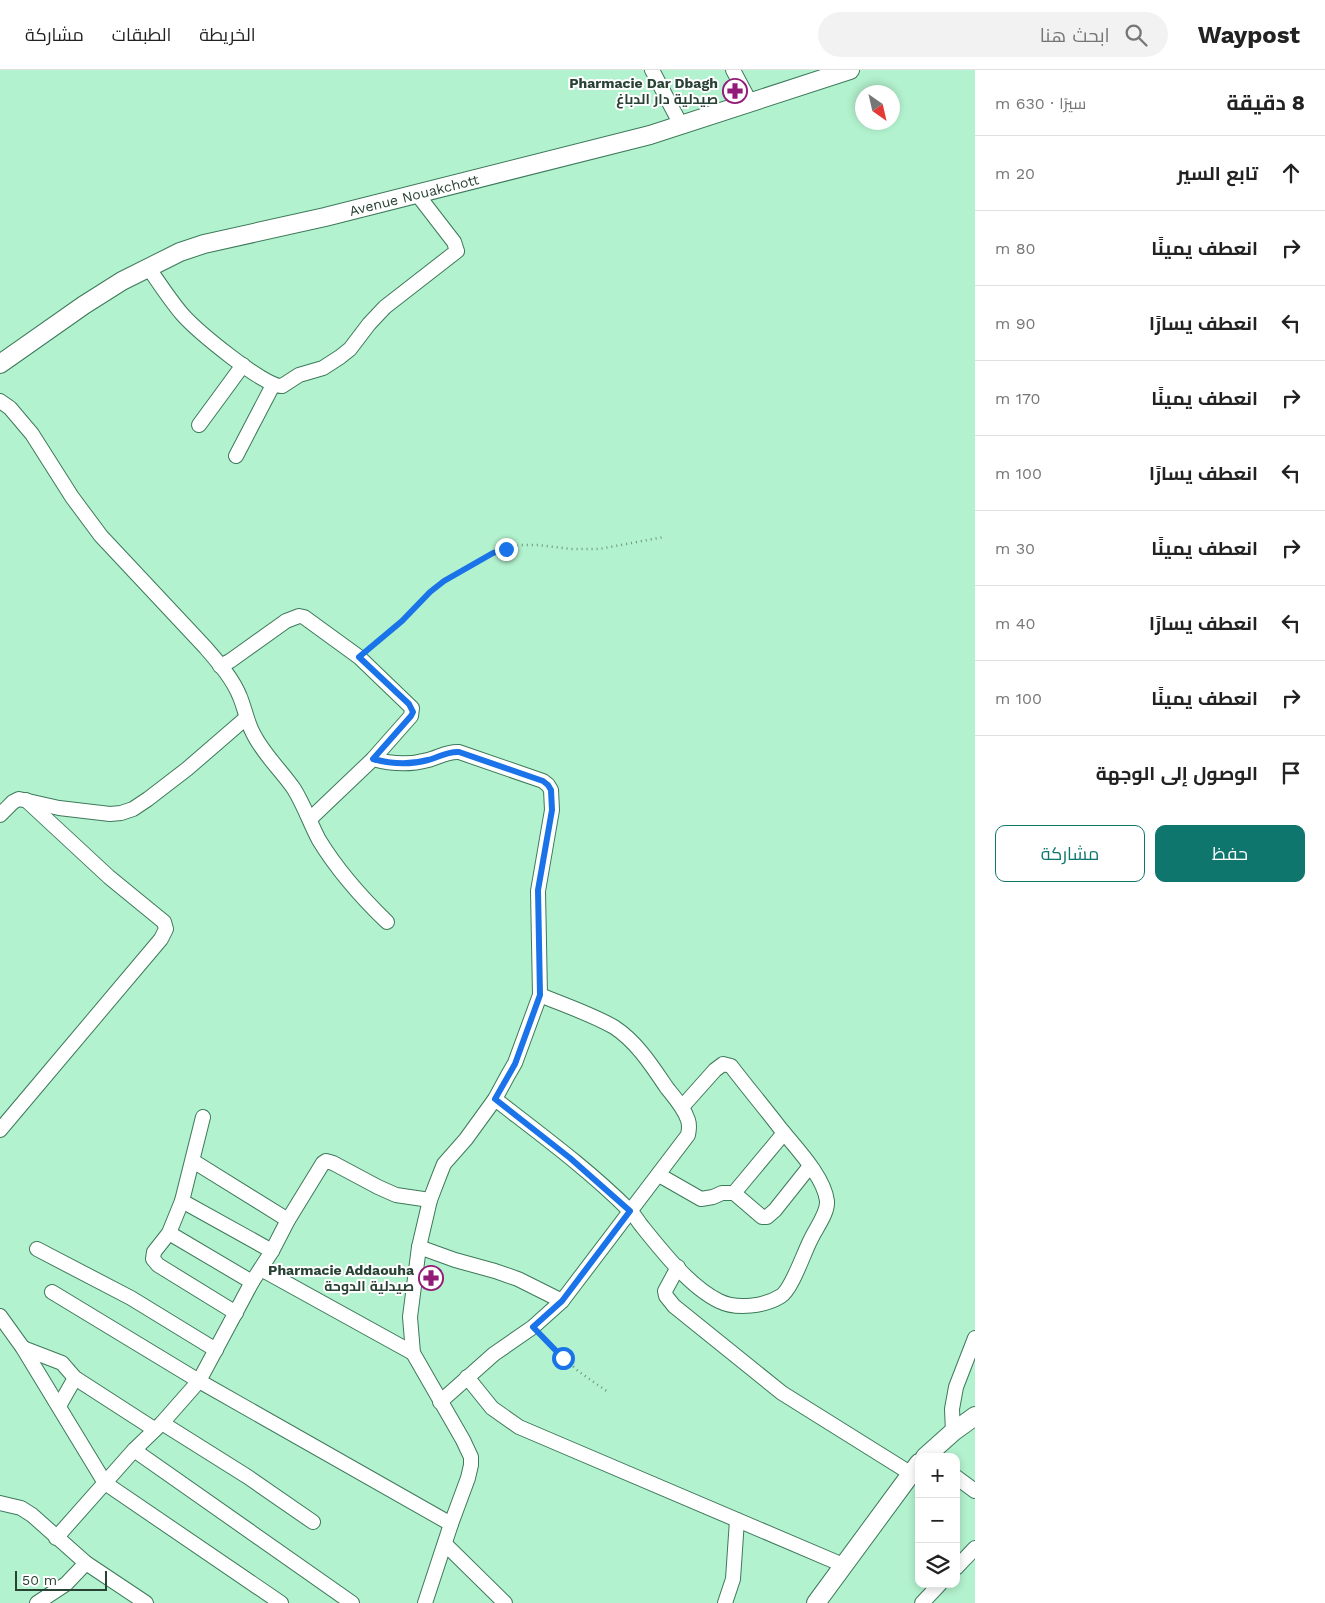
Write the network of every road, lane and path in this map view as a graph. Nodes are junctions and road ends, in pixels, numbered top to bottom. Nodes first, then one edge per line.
1 (652, 70) edge
2 (733, 70) edge
3 (850, 70) edge
4 (750, 102) junction
5 (681, 125) junction
6 (417, 194) junction
7 (148, 267) junction
8 (0, 364) edge
9 (243, 365) junction
10 (273, 385) junction
11 (0, 401) edge
12 (200, 425) dead end
13 (236, 456) dead end
14 (664, 537) dead end
15 (359, 657) junction
16 (220, 666) junction
17 (246, 718) junction
18 (373, 759) junction
19 (26, 800) junction
20 (0, 815) edge
21 (310, 820) junction
22 (387, 922) dead end
23 (540, 995) junction
24 (495, 1099) junction
25 (682, 1108) junction
26 (203, 1117) dead end
27 (0, 1130) edge
28 (784, 1133) junction
29 (193, 1162) junction
30 (810, 1166) junction
31 (659, 1175) junction
32 (734, 1193) junction
33 (430, 1200) junction
34 (182, 1201) junction
35 (630, 1211) junction
36 (288, 1220) junction
37 (169, 1233) junction
38 (419, 1247) junction
39 (37, 1249) dead end
40 (272, 1251) junction
41 (678, 1266) junction
42 (260, 1269) junction
43 (252, 1282) junction
44 (52, 1292) dead end
45 (562, 1301) junction
46 (236, 1313) junction
47 (0, 1316) edge
48 (533, 1327) junction
49 (975, 1338) edge
50 (23, 1348) junction
51 (216, 1350) junction
52 (413, 1353) junction
53 (467, 1377) junction
54 (75, 1378) junction
55 (199, 1381) junction
56 (608, 1392) dead end
57 (440, 1402) junction
58 (59, 1406) junction
59 (975, 1416) edge
60 (158, 1426) junction
61 (953, 1432) junction
62 (134, 1450) junction
63 (931, 1453) edge
64 (915, 1458) edge
65 (915, 1470) edge
66 (960, 1480) edge
67 (106, 1483) junction
68 (975, 1491) edge
69 (0, 1503) edge
70 (737, 1520) junction
71 (313, 1522) dead end
72 (451, 1524) junction
73 (56, 1538) junction
74 (445, 1544) junction
75 (975, 1548) edge
76 (86, 1563) junction
77 (960, 1564) edge
78 (843, 1565) junction
79 (828, 1588) junction
80 (936, 1588) edge
81 (37, 1603) edge
82 (146, 1603) edge
83 (280, 1603) edge
84 (352, 1603) edge
85 (425, 1603) edge
86 (505, 1603) edge
87 (725, 1603) edge
88 (810, 1603) edge
89 (816, 1603) edge
90 (922, 1603) edge

1 - 5 street
2 - 4 street
3 - 4 street, Avenue Nouakchott
4 - 5 street, Avenue Nouakchott
5 - 6 street, Avenue Nouakchott
6 - 7 street, Avenue Nouakchott
6 - 10 street
7 - 8 street, Avenue Nouakchott
7 - 9 street
9 - 10 street
9 - 12 street
10 - 13 street
11 - 16 street
14 - 15 path
15 - 16 street
15 - 18 street
16 - 17 street
17 - 19 street
17 - 21 street
18 - 21 street
18 - 23 street
19 - 20 street
19 - 27 street
21 - 22 street
23 - 24 street
23 - 25 street
24 - 33 street
24 - 35 street
25 - 28 street
25 - 31 street
26 - 29 street
28 - 30 street
28 - 32 street
29 - 34 street
29 - 36 street
30 - 32 street
30 - 41 street
31 - 32 street
31 - 35 street
33 - 36 street
33 - 38 street
34 - 37 street
34 - 40 street
35 - 41 street
35 - 45 street
36 - 40 street
37 - 43 street
37 - 46 street
38 - 45 street
38 - 52 street
39 - 51 street
40 - 42 street
41 - 64 street
42 - 43 street
42 - 52 street
43 - 46 street
44 - 55 street
45 - 48 street
46 - 51 street
47 - 50 street
48 - 53 street
48 - 56 path
49 - 61 street
50 - 54 street
50 - 58 street
51 - 55 street
52 - 57 street
53 - 57 street
53 - 70 street
54 - 58 street
54 - 60 street
55 - 60 street
55 - 72 street
57 - 72 street
58 - 67 street
59 - 61 street
60 - 62 street
60 - 71 street
61 - 63 street
62 - 67 street
62 - 84 street
65 - 78 street
66 - 68 street
67 - 73 street
67 - 83 street
69 - 73 street
70 - 78 street
70 - 87 street
72 - 74 street
73 - 76 street
74 - 85 street
74 - 86 street
75 - 77 street
76 - 81 street
76 - 82 street
78 - 79 street
79 - 88 street
79 - 89 street
80 - 90 street

